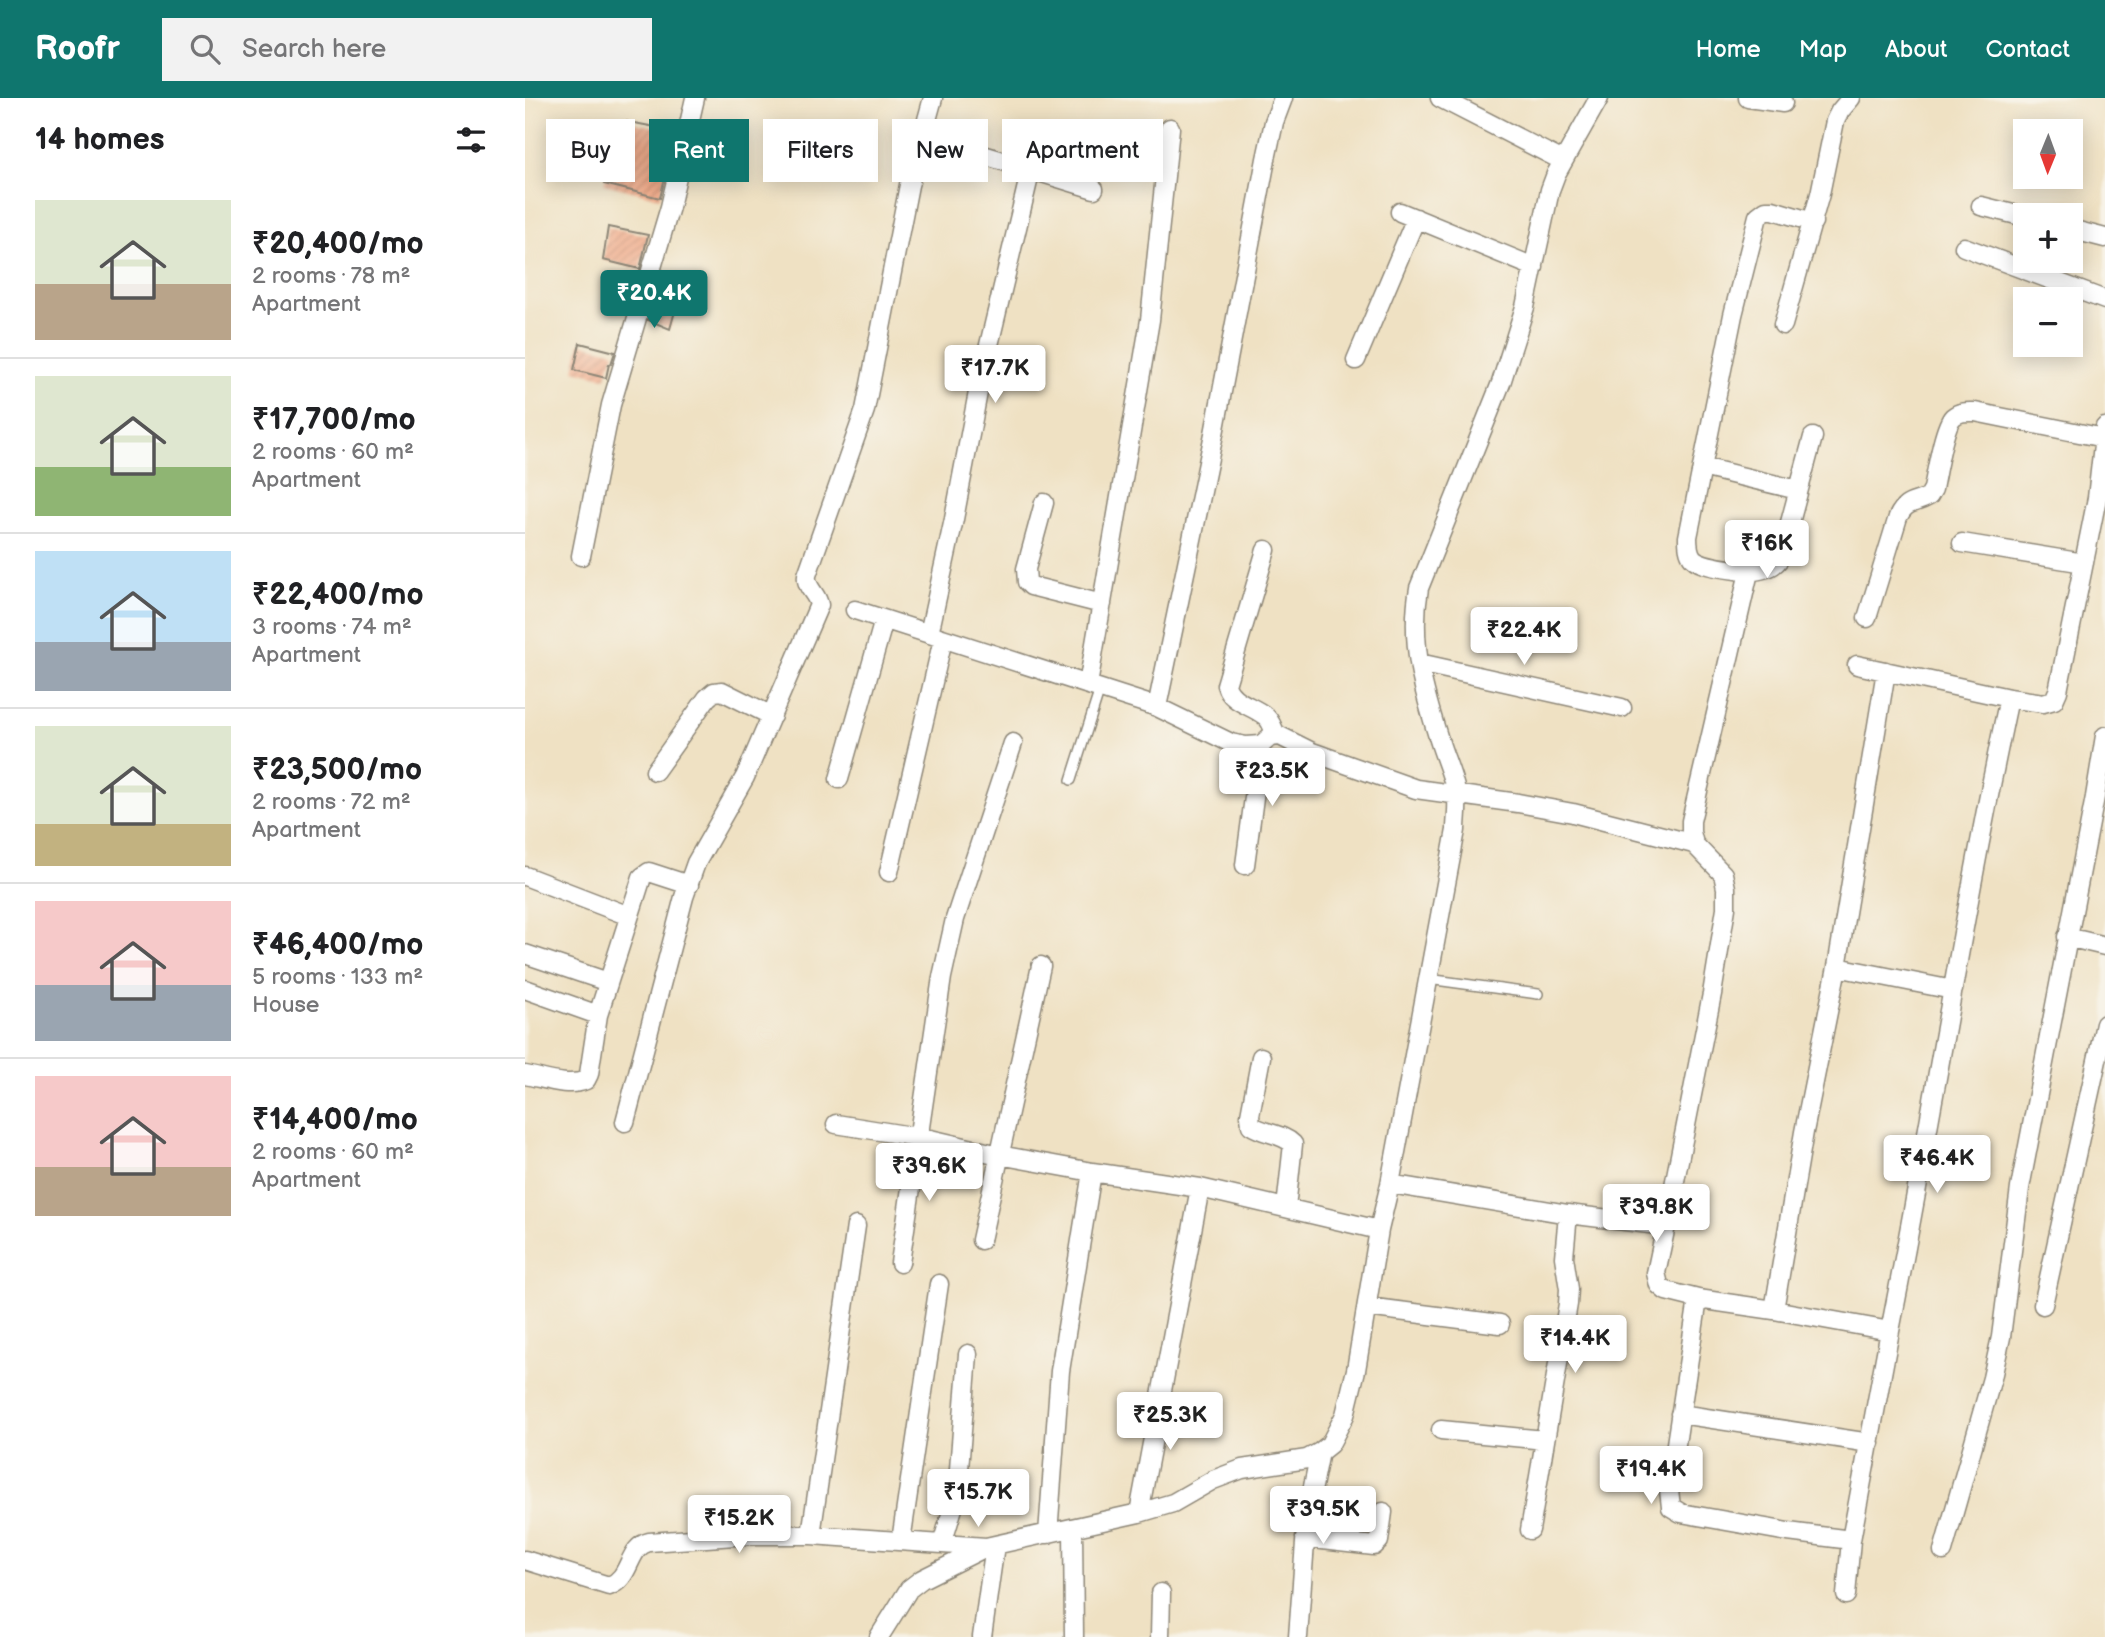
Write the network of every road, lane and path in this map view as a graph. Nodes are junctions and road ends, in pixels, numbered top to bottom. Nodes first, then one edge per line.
1 (695, 98) edge
2 (933, 98) edge
3 (1283, 98) edge
4 (1440, 98) edge
5 (1599, 98) edge
6 (1748, 98) edge
7 (1851, 98) edge
8 (1783, 103) dead end
9 (1170, 128) dead end
10 (1563, 161) junction
11 (1028, 182) edge
12 (1072, 182) edge
13 (1094, 189) dead end
14 (1980, 206) dead end
15 (2013, 214) edge
16 (1813, 222) junction
17 (2083, 232) edge
18 (2105, 238) edge
19 (1964, 247) dead end
20 (1534, 267) junction
21 (2105, 300) edge
22 (1783, 326) dead end
23 (1356, 360) dead end
24 (2104, 433) edge
25 (1813, 437) dead end
26 (1702, 467) junction
27 (2103, 472) edge
28 (1798, 490) junction
29 (1044, 503) dead end
30 (1962, 543) dead end
31 (1266, 550) dead end
32 (581, 556) dead end
33 (2084, 563) junction
34 (1749, 572) junction
35 (1102, 604) junction
36 (855, 610) dead end
37 (1867, 618) dead end
38 (884, 620) junction
39 (936, 636) junction
40 (1419, 663) junction
41 (1857, 665) dead end
42 (1886, 671) junction
43 (1094, 687) junction
44 (2009, 698) junction
45 (1157, 707) junction
46 (1622, 708) dead end
47 (772, 716) junction
48 (2105, 737) edge
49 (1268, 740) junction
50 (1013, 743) dead end
51 (655, 771) dead end
52 (839, 779) dead end
53 (1072, 780) dead end
54 (1457, 794) junction
55 (1694, 845) junction
56 (1245, 865) dead end
57 (889, 872) dead end
58 (525, 876) edge
59 (689, 885) junction
60 (629, 916) junction
61 (2067, 937) junction
62 (2105, 946) edge
63 (525, 954) edge
64 (1041, 966) dead end
65 (1837, 967) junction
66 (1428, 979) junction
67 (608, 982) junction
68 (525, 989) edge
69 (1953, 990) junction
70 (1538, 994) dead end
71 (598, 1016) junction
72 (2105, 1024) edge
73 (1261, 1056) dead end
74 (525, 1075) edge
75 (625, 1122) dead end
76 (836, 1124) dead end
77 (920, 1138) junction
78 (999, 1155) junction
79 (1092, 1172) junction
80 (1390, 1184) junction
81 (1200, 1188) junction
82 (1286, 1208) junction
83 (1568, 1214) junction
84 (856, 1226) dead end
85 (1666, 1226) junction
86 (1379, 1230) junction
87 (981, 1240) dead end
88 (900, 1263) dead end
89 (939, 1284) dead end
90 (1698, 1299) junction
91 (2043, 1305) dead end
92 (1367, 1307) junction
93 (1774, 1310) junction
94 (1500, 1324) dead end
95 (1890, 1331) junction
96 (968, 1354) dead end
97 (1680, 1414) junction
98 (1441, 1430) dead end
99 (1545, 1440) junction
100 (1870, 1443) junction
101 (1320, 1452) junction
102 (1383, 1512) dead end
103 (1139, 1513) junction
104 (1073, 1528) junction
105 (1530, 1530) dead end
106 (1048, 1534) junction
107 (811, 1535) junction
108 (1305, 1538) junction
109 (1851, 1540) junction
110 (901, 1541) junction
111 (942, 1544) junction
112 (991, 1546) junction
113 (1943, 1552) dead end
114 (525, 1560) edge
115 (1161, 1593) dead end
116 (1846, 1595) dead end
117 (879, 1637) edge
118 (982, 1637) edge
119 (1074, 1637) edge
120 (1160, 1637) edge
121 (1298, 1637) edge

1 - 32 street
2 - 47 street
3 - 45 street
4 - 10 street
5 - 10 street
6 - 8 street
7 - 16 street
9 - 35 street
10 - 20 street
11 - 39 street
12 - 13 street
14 - 15 street
16 - 22 street
16 - 26 street
17 - 18 street
19 - 21 street
20 - 23 street
20 - 40 street
24 - 27 street
24 - 37 street
25 - 28 street
26 - 28 street
26 - 34 street
27 - 33 street
28 - 34 street
29 - 35 street
30 - 33 street
31 - 49 street
33 - 44 street
34 - 55 street
35 - 43 street
36 - 38 street
38 - 39 street
38 - 52 street
39 - 43 street
39 - 57 street
40 - 46 street
40 - 54 street
41 - 42 street
42 - 44 street
42 - 65 street
43 - 45 street
43 - 53 lane
44 - 69 street
45 - 49 street
47 - 51 street
47 - 59 street
48 - 61 street
49 - 54 street
49 - 56 street
50 - 77 street
54 - 55 street
54 - 66 street
55 - 85 street
58 - 60 street
59 - 60 street
59 - 75 street
60 - 67 street
61 - 62 street
61 - 113 street
63 - 67 street
64 - 78 street
65 - 69 street
65 - 93 street
66 - 70 lane
66 - 80 street
67 - 71 street
68 - 71 street
69 - 95 street
71 - 74 street
72 - 91 street
73 - 82 street
76 - 77 street
77 - 78 street
77 - 88 street
78 - 79 street
78 - 87 street
79 - 81 street
79 - 106 street
80 - 83 street
80 - 86 street
81 - 82 street
81 - 103 street
82 - 86 street
83 - 85 street
83 - 99 street
84 - 107 street
85 - 90 street
86 - 92 street
89 - 110 street
90 - 93 street
90 - 97 street
92 - 94 street
92 - 101 street
93 - 95 street
95 - 100 street
96 - 111 street
97 - 100 street
97 - 109 street
98 - 99 street
99 - 105 street
100 - 109 street
101 - 103 street
101 - 108 street
102 - 108 street
103 - 104 street
104 - 106 street
104 - 119 street
106 - 112 street
107 - 110 street
107 - 114 street
108 - 121 street
109 - 116 street
110 - 111 street
111 - 112 street
112 - 117 street
112 - 118 street
115 - 120 street

